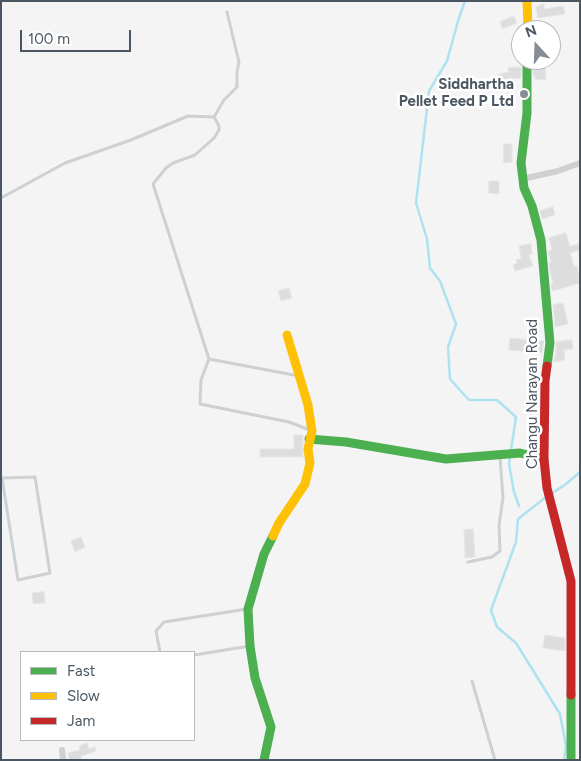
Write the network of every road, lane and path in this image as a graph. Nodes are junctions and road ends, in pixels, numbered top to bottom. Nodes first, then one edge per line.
1 (527, 1) edge
2 (226, 12) dead end
3 (528, 20) edge
4 (527, 70) edge
5 (214, 117) junction
6 (580, 162) edge
7 (522, 179) junction
8 (1, 198) edge
9 (287, 335) dead end
10 (209, 359) junction
11 (299, 377) junction
12 (310, 435) junction
13 (500, 455) junction
14 (544, 459) junction
15 (2, 478) edge
16 (468, 562) dead end
17 (248, 609) junction
18 (250, 646) junction
19 (160, 651) edge
20 (195, 655) edge
21 (472, 681) dead end
22 (62, 750) dead end
23 (63, 760) edge
24 (264, 760) edge
25 (495, 760) edge
26 (572, 760) edge

1 - 3 main road
2 - 5 lane
4 - 7 main road, Changu Narayan Road
5 - 8 lane
5 - 10 lane
6 - 7 street
7 - 14 main road, Changu Narayan Road
9 - 11 main road
10 - 11 lane
10 - 12 lane
11 - 12 main road
12 - 13 main road
12 - 17 main road
13 - 14 main road
13 - 16 lane
14 - 26 main road, Changu Narayan Road
15 - 15 lane
17 - 18 main road
17 - 19 lane
18 - 20 lane
18 - 24 main road
21 - 25 lane
22 - 23 street

